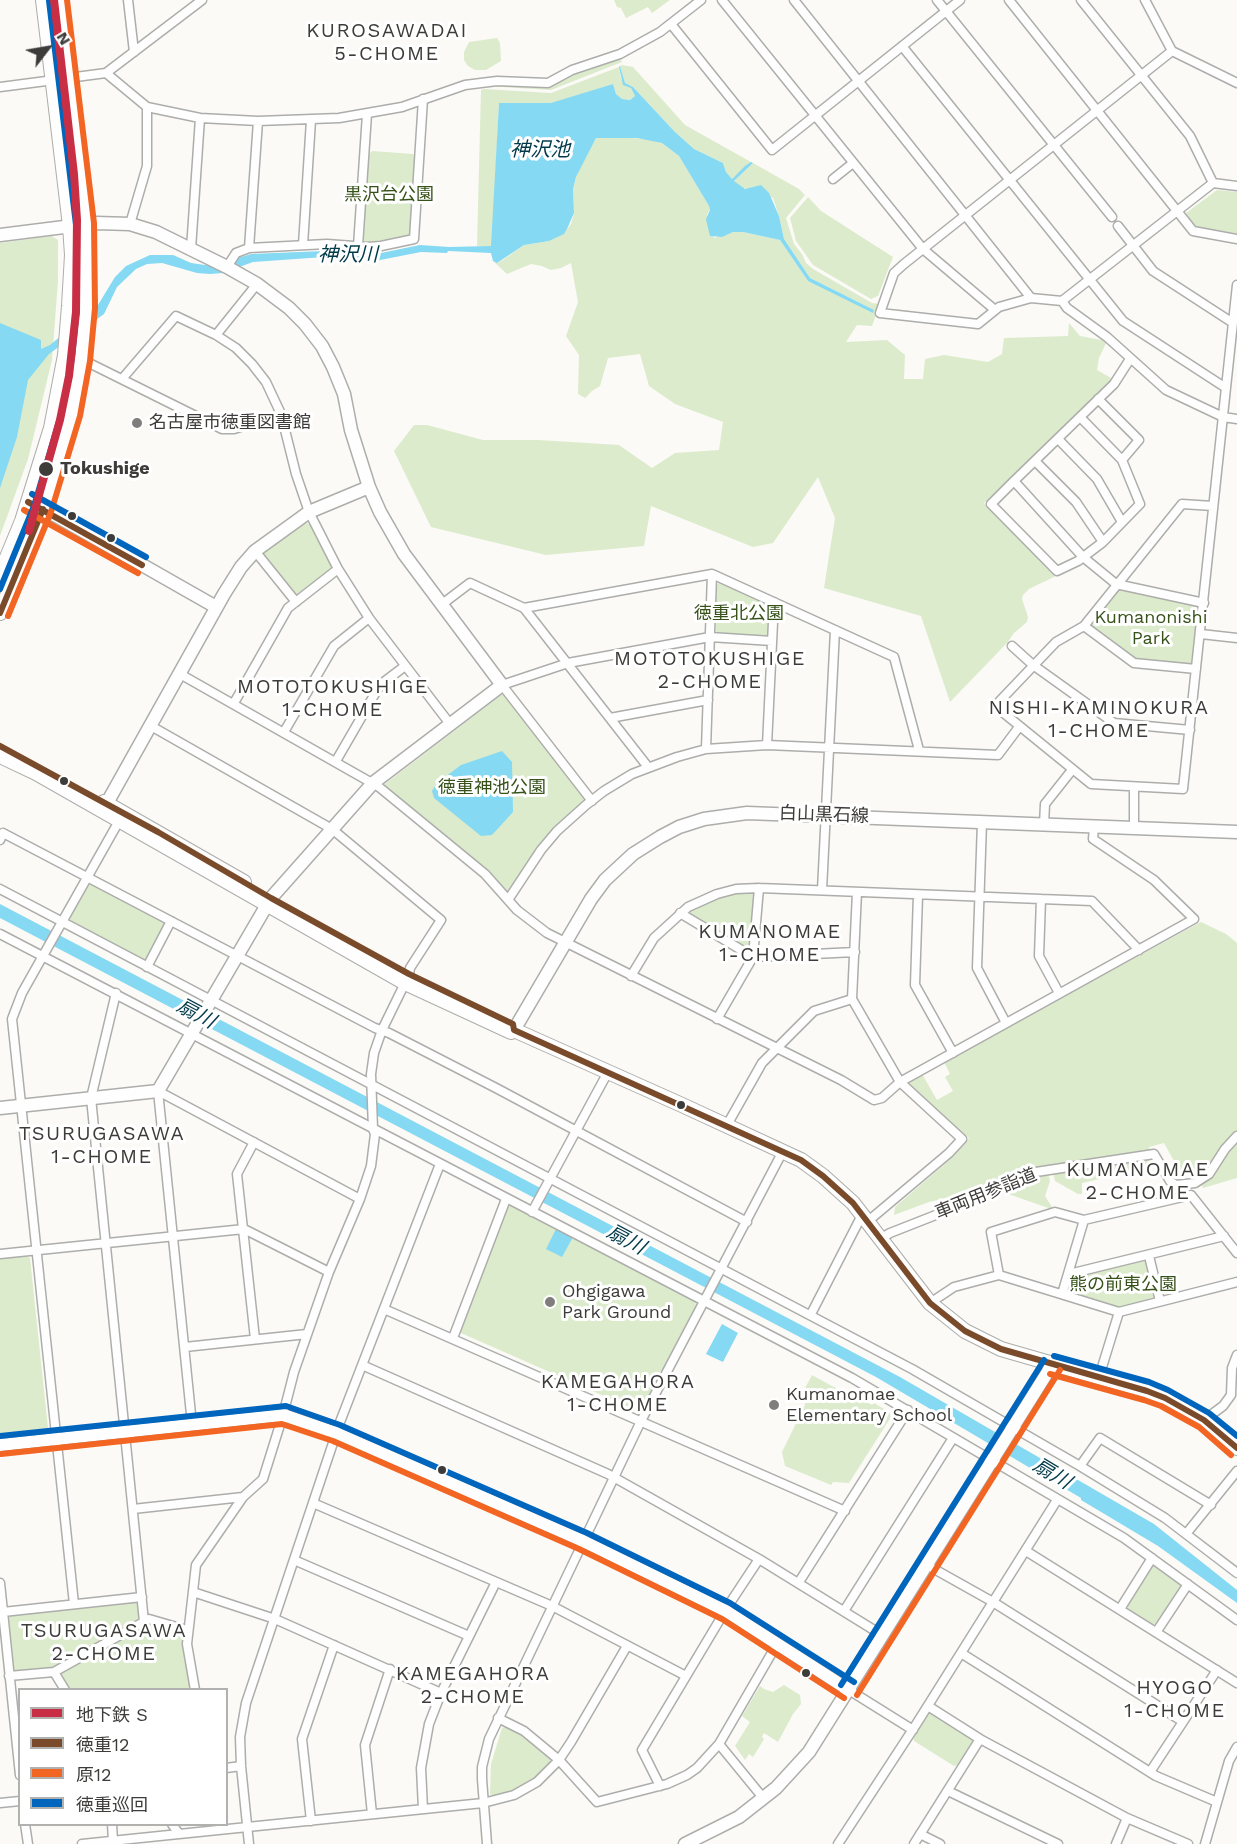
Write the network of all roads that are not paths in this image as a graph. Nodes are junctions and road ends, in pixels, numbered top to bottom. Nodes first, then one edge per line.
1 (43, 0) edge
2 (58, 0) edge
3 (128, 0) edge
4 (202, 0) edge
5 (701, 0) edge
6 (722, 0) edge
7 (794, 0) edge
8 (937, 0) edge
9 (960, 0) edge
10 (1009, 0) edge
11 (1081, 0) edge
12 (1145, 0) edge
13 (946, 11) junction
14 (671, 24) junction
15 (902, 46) junction
16 (1172, 51) junction
17 (134, 52) junction
18 (106, 73) junction
19 (1141, 75) junction
20 (61, 80) junction
21 (858, 81) junction
22 (1237, 83) edge
23 (0, 87) edge
24 (423, 99) junction
25 (147, 107) junction
26 (1097, 110) junction
27 (367, 114) junction
28 (815, 115) junction
29 (200, 118) junction
30 (311, 120) junction
31 (258, 121) junction
32 (1054, 145) junction
33 (853, 163) junction
34 (833, 178) dead end
35 (1010, 179) junction
36 (1213, 183) junction
37 (1237, 186) edge
38 (1178, 210) junction
39 (966, 214) junction
40 (1112, 217) dead end
41 (85, 224) junction
42 (130, 224) junction
43 (70, 226) junction
44 (1118, 226) dead end
45 (0, 234) edge
46 (1237, 239) edge
47 (303, 245) junction
48 (358, 246) junction
49 (1134, 246) junction
50 (249, 248) junction
51 (191, 249) junction
52 (923, 249) junction
53 (227, 267) junction
54 (1090, 281) junction
55 (257, 284) junction
56 (1237, 285) edge
57 (1031, 298) junction
58 (1062, 302) junction
59 (995, 310) junction
60 (1233, 322) junction
61 (216, 335) junction
62 (81, 359) junction
63 (1130, 359) junction
64 (122, 379) junction
65 (1226, 388) junction
66 (1098, 399) junction
67 (280, 414) junction
68 (1080, 417) junction
69 (1223, 417) junction
70 (1237, 419) edge
71 (1058, 439) junction
72 (1122, 460) junction
73 (1035, 461) junction
74 (1014, 481) junction
75 (369, 487) junction
76 (28, 502) junction
77 (1213, 506) junction
78 (43, 509) junction
79 (309, 512) junction
80 (1122, 522) junction
81 (1102, 542) junction
82 (255, 550) junction
83 (1083, 557) junction
84 (338, 569) junction
85 (0, 574) edge
86 (712, 574) junction
87 (1116, 584) junction
88 (296, 602) junction
89 (774, 602) junction
90 (1204, 603) junction
91 (441, 605) junction
92 (216, 607) junction
93 (524, 608) junction
94 (0, 613) edge
95 (369, 618) junction
96 (1084, 626) junction
97 (835, 630) junction
98 (1201, 634) junction
99 (710, 637) junction
100 (1237, 638) edge
101 (772, 641) junction
102 (1012, 646) dead end
103 (568, 663) junction
104 (1033, 665) junction
105 (405, 666) junction
106 (1196, 669) junction
107 (180, 674) junction
108 (502, 685) junction
109 (708, 700) junction
110 (234, 703) junction
111 (610, 718) junction
112 (450, 724) junction
113 (151, 726) junction
114 (1020, 727) junction
115 (1190, 730) junction
116 (284, 732) junction
117 (767, 745) junction
118 (0, 746) edge
119 (829, 747) junction
120 (706, 749) junction
121 (919, 750) junction
122 (0, 756) edge
123 (336, 761) junction
124 (648, 767) junction
125 (1072, 770) junction
126 (373, 783) junction
127 (1134, 787) junction
128 (591, 801) junction
129 (107, 803) junction
130 (825, 815) junction
131 (120, 821) junction
132 (982, 822) junction
133 (1044, 825) junction
134 (1094, 827) junction
135 (1134, 828) junction
136 (332, 830) junction
137 (1237, 832) edge
138 (0, 840) edge
139 (88, 877) junction
140 (759, 888) junction
141 (0, 890) edge
142 (822, 890) junction
143 (857, 892) junction
144 (918, 895) junction
145 (979, 897) junction
146 (1041, 899) junction
147 (508, 900) junction
148 (268, 902) junction
149 (680, 913) junction
150 (171, 921) junction
151 (63, 922) junction
152 (0, 934) edge
153 (565, 943) junction
154 (1139, 950) junction
155 (855, 952) junction
156 (44, 955) junction
157 (237, 955) junction
158 (753, 957) junction
159 (147, 967) junction
160 (631, 976) junction
161 (407, 979) junction
162 (116, 993) junction
163 (1059, 993) junction
164 (852, 999) junction
165 (208, 1005) junction
166 (717, 1019) junction
167 (1006, 1023) junction
168 (194, 1029) junction
169 (382, 1030) junction
170 (514, 1030) junction
171 (776, 1049) junction
172 (953, 1053) junction
173 (608, 1072) junction
174 (900, 1082) junction
175 (372, 1084) junction
176 (158, 1091) junction
177 (91, 1098) junction
178 (21, 1106) junction
179 (0, 1108) edge
180 (726, 1125) junction
181 (373, 1129) junction
182 (577, 1131) junction
183 (1237, 1136) edge
184 (254, 1142) junction
185 (783, 1151) junction
186 (440, 1164) junction
187 (551, 1179) junction
188 (360, 1199) junction
189 (506, 1199) junction
190 (532, 1212) junction
191 (865, 1219) junction
192 (1084, 1220) junction
193 (747, 1222) junction
194 (244, 1229) junction
195 (173, 1236) junction
196 (1224, 1236) junction
197 (880, 1239) junction
198 (105, 1243) junction
199 (37, 1250) junction
200 (1237, 1253) edge
201 (0, 1254) edge
202 (1149, 1256) junction
203 (722, 1268) junction
204 (329, 1272) junction
205 (1069, 1274) junction
206 (999, 1275) junction
207 (1237, 1282) edge
208 (1062, 1294) junction
209 (1160, 1301) junction
210 (704, 1302) junction
211 (930, 1303) junction
212 (384, 1309) junction
213 (1119, 1312) junction
214 (811, 1314) junction
215 (307, 1334) junction
216 (453, 1338) junction
217 (255, 1339) junction
218 (185, 1347) junction
219 (1237, 1355) edge
220 (362, 1365) junction
221 (1052, 1365) junction
222 (1099, 1377) junction
223 (908, 1410) junction
224 (283, 1415) junction
225 (641, 1420) junction
226 (1204, 1420) junction
227 (192, 1424) junction
228 (125, 1431) junction
229 (336, 1433) junction
230 (1011, 1433) junction
231 (56, 1438) junction
232 (953, 1438) junction
233 (0, 1444) edge
234 (1237, 1448) edge
235 (996, 1456) junction
236 (1080, 1466) junction
237 (1237, 1471) edge
238 (614, 1477) junction
239 (243, 1497) junction
240 (1057, 1500) junction
241 (313, 1503) junction
242 (1211, 1505) junction
243 (133, 1509) junction
244 (845, 1511) junction
245 (1186, 1534) junction
246 (583, 1541) junction
247 (1026, 1551) junction
248 (759, 1558) junction
249 (1152, 1558) junction
250 (294, 1560) junction
251 (927, 1565) junction
252 (1237, 1574) edge
253 (496, 1582) junction
254 (799, 1582) junction
255 (0, 1583) edge
256 (1188, 1584) junction
257 (193, 1592) junction
258 (142, 1597) junction
259 (993, 1602) junction
260 (74, 1604) junction
261 (552, 1606) junction
262 (1120, 1609) junction
263 (726, 1611) junction
264 (844, 1611) junction
265 (3, 1612) junction
266 (275, 1619) junction
267 (1237, 1620) edge
268 (144, 1622) junction
269 (187, 1630) junction
270 (1157, 1631) junction
271 (2, 1635) edge
272 (882, 1635) junction
273 (469, 1636) junction
274 (777, 1644) junction
275 (334, 1645) junction
276 (627, 1646) junction
277 (962, 1653) junction
278 (390, 1669) junction
279 (1217, 1670) junction
280 (54, 1672) junction
281 (9, 1676) junction
282 (686, 1676) junction
283 (1237, 1683) edge
284 (65, 1688) edge
285 (195, 1688) edge
286 (849, 1690) junction
287 (441, 1693) junction
288 (928, 1706) junction
289 (498, 1718) junction
290 (1182, 1721) junction
291 (913, 1730) junction
292 (980, 1739) junction
293 (718, 1744) junction
294 (1237, 1747) edge
295 (18, 1758) edge
296 (559, 1760) junction
297 (241, 1766) junction
298 (228, 1768) edge
299 (1150, 1772) junction
300 (660, 1786) junction
301 (948, 1791) junction
302 (764, 1799) junction
303 (18, 1801) edge
304 (1217, 1802) junction
305 (0, 1803) edge
306 (483, 1803) junction
307 (423, 1809) junction
308 (372, 1814) junction
309 (1127, 1818) junction
310 (311, 1821) junction
311 (25, 1826) edge
312 (112, 1826) edge
313 (173, 1826) edge
314 (247, 1827) junction
315 (179, 1834) junction
316 (921, 1834) junction
317 (705, 1840) edge
318 (113, 1841) junction
319 (28, 1844) edge
320 (82, 1844) edge
321 (249, 1844) edge
322 (487, 1844) edge
323 (685, 1844) edge
324 (838, 1844) edge
325 (914, 1844) edge
326 (940, 1844) edge
327 (1057, 1844) edge
328 (1116, 1844) edge
329 (1188, 1844) edge
330 (1205, 1844) edge

1 - 20 main road
2 - 20 main road
3 - 17 street
4 - 17 street
5 - 14 street
6 - 28 street
7 - 21 street
8 - 13 street
9 - 13 street
10 - 26 street
11 - 19 street
12 - 16 street
13 - 15 street
13 - 32 street
14 - 24 street
14 - 28 street
15 - 21 street
15 - 35 street
16 - 19 street
16 - 22 street
17 - 18 street
18 - 20 street
18 - 25 street
19 - 26 street
19 - 36 street
20 - 23 street
20 - 41 main road
20 - 43 main road
21 - 28 street
21 - 39 street
24 - 27 street
24 - 48 street
25 - 29 street
25 - 42 street
26 - 32 street
26 - 38 street
27 - 30 street
27 - 48 street
28 - 33 street
29 - 31 street
29 - 51 street
30 - 31 street
30 - 47 street
31 - 50 street
32 - 35 street
32 - 40 street
33 - 34 street
33 - 52 street
35 - 39 street
35 - 54 street
36 - 37 street
36 - 38 street
38 - 46 street
38 - 49 street
39 - 52 street
39 - 57 street
41 - 42 street
41 - 43 street
41 - 62 main road
42 - 51 street
43 - 45 street
43 - 76 main road
44 - 49 street
47 - 48 street
47 - 50 street
49 - 54 street
49 - 60 street
50 - 53 street
51 - 53 street
52 - 59 street
52 - 59 street
53 - 55 street
54 - 58 street
54 - 65 street
55 - 61 street
55 - 75 street
56 - 60 street
57 - 58 street
57 - 59 street
58 - 63 street
60 - 65 street
61 - 64 street
61 - 67 street
62 - 64 street
62 - 78 main road
63 - 66 street
63 - 69 street
64 - 67 street
65 - 69 street
66 - 68 street
66 - 72 street
67 - 79 street
68 - 71 street
68 - 72 street
69 - 70 street
69 - 77 street
71 - 73 street
71 - 80 street
72 - 80 street
73 - 74 street
73 - 81 street
74 - 83 street
74 - 83 street
75 - 79 street
75 - 91 street
76 - 78 street
76 - 85 main road
77 - 87 street
77 - 90 street
78 - 92 street
78 - 94 main road
79 - 82 street
79 - 84 street
80 - 81 street
81 - 83 street
82 - 88 street
82 - 92 street
83 - 87 street
84 - 88 street
84 - 95 street
86 - 89 street
86 - 93 street
86 - 99 street
87 - 90 street
87 - 96 street
88 - 110 street
89 - 97 street
89 - 101 street
90 - 98 street
91 - 93 street
91 - 108 street
92 - 107 street
93 - 103 street
95 - 105 street
95 - 116 street
96 - 104 street
96 - 106 street
97 - 119 street
97 - 121 street
98 - 100 street
98 - 106 street
99 - 101 street
99 - 103 street
99 - 109 street
101 - 117 street
102 - 104 street
103 - 108 street
103 - 111 street
104 - 114 street
104 - 115 street
105 - 112 street
105 - 123 street
106 - 115 street
107 - 110 street
107 - 113 street
108 - 112 street
108 - 128 street
109 - 111 street
109 - 120 street
110 - 116 street
111 - 124 street
112 - 126 street
113 - 129 street
113 - 136 street
114 - 121 street
114 - 125 street
115 - 127 street
116 - 123 street
117 - 119 street
117 - 120 street
118 - 129 main road
119 - 121 street
119 - 130 street
120 - 124 street
122 - 131 main road
123 - 126 street
124 - 128 street
125 - 127 street
125 - 133 street
126 - 136 street
126 - 147 street
127 - 135 street
128 - 147 street
129 - 148 main road
130 - 132 street, 白山黒石線
130 - 142 street
130 - 153 street, 白山黒石線
131 - 139 street
131 - 148 main road
132 - 133 street, 白山黒石線
132 - 145 street
133 - 134 street, 白山黒石線
134 - 135 street, 白山黒石線
134 - 154 street
135 - 137 street, 白山黒石線
136 - 148 street
136 - 161 street
138 - 139 street
139 - 150 street
139 - 151 street
140 - 142 street
140 - 149 street
140 - 158 street
141 - 151 street
142 - 143 street
143 - 144 street
143 - 155 street
144 - 145 street
144 - 172 street
145 - 146 street
145 - 167 street
146 - 154 street
146 - 163 street
147 - 153 street
148 - 157 street
148 - 161 main road
149 - 158 street
149 - 160 street
150 - 157 street
150 - 159 street
151 - 156 street
151 - 159 street
152 - 156 street
153 - 160 street
153 - 170 street, 白山黒石線
154 - 163 street
155 - 158 street
155 - 164 street
156 - 162 street
156 - 178 street
157 - 165 street
157 - 169 street
158 - 166 street
159 - 165 street
160 - 166 street
161 - 169 street
161 - 170 main road
162 - 168 street
162 - 177 street
163 - 167 street
164 - 171 street
164 - 174 street
165 - 168 street
165 - 175 street
166 - 171 street
167 - 172 street
168 - 176 street
168 - 181 street
169 - 175 street
169 - 182 street
170 - 173 main road
171 - 174 street
171 - 180 street
172 - 174 street
173 - 180 main road
173 - 182 street
174 - 191 street
175 - 181 street
175 - 187 street
176 - 177 street
176 - 184 street
176 - 195 street
177 - 178 street
177 - 198 street
178 - 179 street
178 - 199 street
180 - 185 main road
181 - 186 street
181 - 188 street
182 - 187 street
182 - 193 street
183 - 197 street, 車両用参詣道
184 - 188 street
184 - 194 street
185 - 191 main road
185 - 193 street
186 - 189 street
186 - 212 street
187 - 190 street
187 - 203 street
188 - 204 street
189 - 190 street
189 - 216 street
190 - 210 street
191 - 197 main road
191 - 214 street
192 - 196 street
192 - 205 street
192 - 206 street
193 - 203 street
194 - 195 street
194 - 204 street
194 - 217 street
195 - 198 street
195 - 218 street
196 - 200 street
196 - 202 street
197 - 211 main road
198 - 199 street
198 - 228 street
199 - 201 street
199 - 231 street
202 - 205 street
202 - 209 street
203 - 210 street
203 - 214 street
204 - 215 street
205 - 208 street
206 - 208 street
206 - 211 street
207 - 209 street
208 - 213 street
209 - 213 street
210 - 223 street
210 - 225 street
211 - 221 main road
212 - 216 street
212 - 220 street
213 - 222 street
214 - 230 street
215 - 217 street
215 - 224 street
216 - 225 street
217 - 218 street
218 - 227 street
219 - 226 street
220 - 229 street
220 - 238 street
221 - 222 main road
221 - 230 street
222 - 226 main road
223 - 232 street
223 - 244 street
224 - 227 street
224 - 229 street
224 - 239 street
225 - 238 street
225 - 244 street
226 - 234 main road
227 - 228 street
228 - 231 street
228 - 243 street
229 - 241 street
229 - 246 street
230 - 235 street
230 - 236 street
231 - 233 street
231 - 260 street
232 - 235 street
232 - 264 street
235 - 240 street
235 - 251 street
236 - 242 street
236 - 245 street
237 - 242 street
238 - 246 street
238 - 248 street
239 - 243 street
239 - 257 street
240 - 247 street
240 - 249 street
241 - 250 street
241 - 253 street
242 - 245 street
243 - 258 street
244 - 254 street
245 - 252 street
246 - 261 street
246 - 263 street
247 - 259 street
247 - 262 street
248 - 254 street
248 - 263 street
249 - 256 street
249 - 262 street
250 - 266 street
250 - 273 street
251 - 259 street
251 - 272 street
253 - 261 street
253 - 273 street
254 - 264 street
255 - 265 street
256 - 267 street
256 - 270 street
257 - 266 street
257 - 269 street
258 - 260 street
258 - 268 street
259 - 277 street
259 - 290 street
260 - 265 street
261 - 276 street
261 - 289 street
262 - 270 street
263 - 274 street
263 - 282 street
264 - 272 street
265 - 271 street
266 - 275 street
266 - 297 street
268 - 269 street
268 - 280 street
269 - 285 street
270 - 279 street
271 - 281 street
272 - 286 street
273 - 287 street
274 - 286 street
274 - 293 street
275 - 278 street
275 - 310 street
276 - 282 street
276 - 296 street
277 - 288 street
277 - 299 street
278 - 287 street
278 - 308 street
279 - 283 street
279 - 290 street
280 - 281 street
280 - 284 street
281 - 295 street
282 - 300 street
286 - 291 street
286 - 302 street
287 - 307 street
288 - 291 street
288 - 292 street
289 - 296 street
289 - 306 street
290 - 299 street
291 - 324 street
292 - 301 street
292 - 309 street
293 - 300 street
293 - 302 street
294 - 304 street
296 - 300 street
296 - 306 street
297 - 298 street
297 - 314 street
299 - 304 street
301 - 316 street
301 - 327 street
302 - 317 street
303 - 305 street
304 - 330 street
306 - 307 street
306 - 322 street
307 - 308 street
308 - 310 street
309 - 328 street
309 - 329 street
310 - 314 street
311 - 319 street
312 - 318 street
313 - 315 street
314 - 315 street
314 - 321 street
315 - 318 street
316 - 325 street
316 - 326 street
317 - 323 street
318 - 320 street

